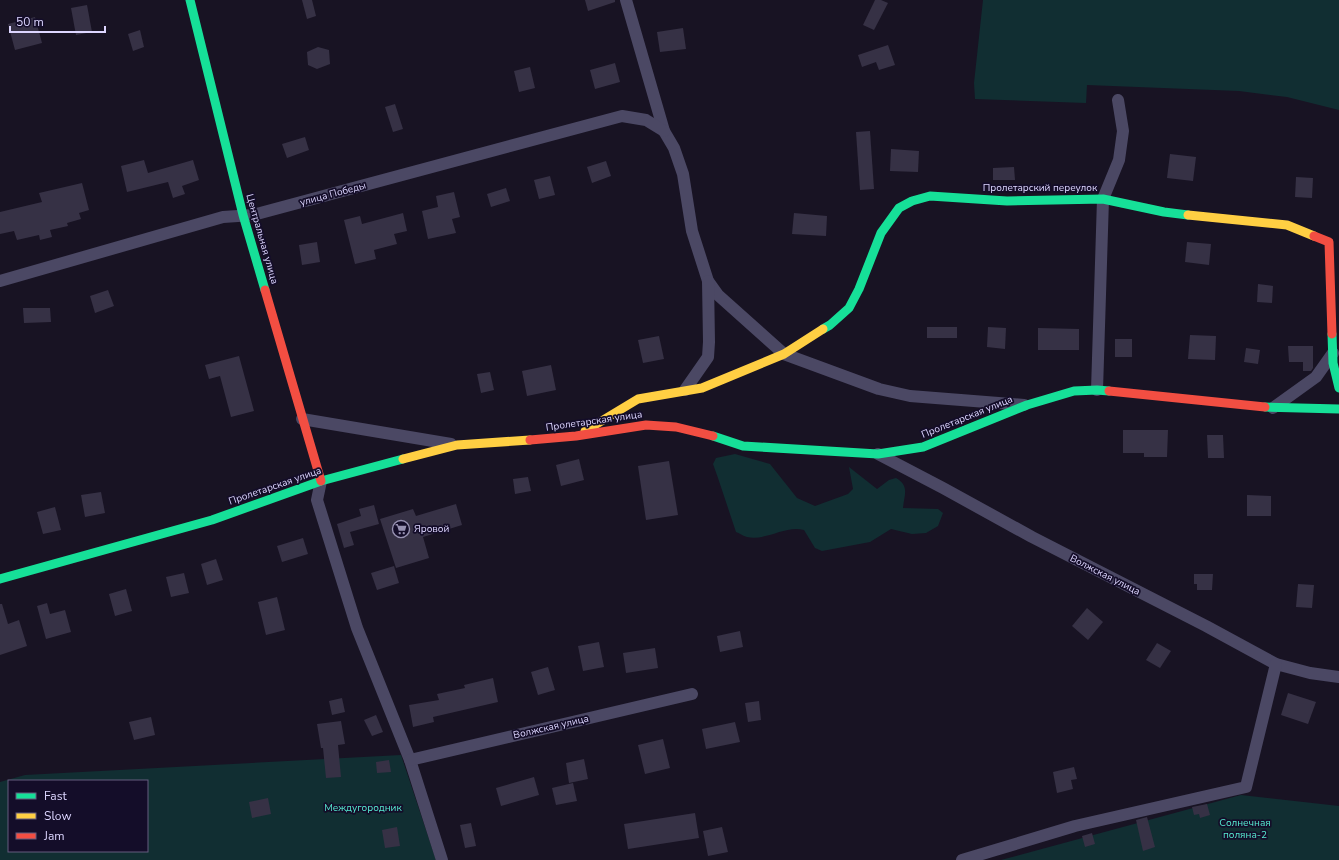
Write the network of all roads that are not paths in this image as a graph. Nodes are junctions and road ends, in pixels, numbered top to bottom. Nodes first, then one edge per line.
1 (190, 0) edge
2 (626, 0) edge
3 (1118, 100) dead end
4 (664, 131) junction
5 (1104, 199) junction
6 (243, 215) junction
7 (1334, 242) edge
8 (708, 280) junction
9 (0, 281) edge
10 (1333, 353) junction
11 (784, 354) junction
12 (1339, 388) edge
13 (685, 390) junction
14 (1097, 390) junction
15 (1027, 405) junction
16 (1273, 408) junction
17 (1339, 408) edge
18 (302, 419) junction
19 (576, 436) junction
20 (457, 446) junction
21 (878, 454) junction
22 (321, 481) junction
23 (0, 579) edge
24 (1276, 664) junction
25 (1339, 677) edge
26 (692, 694) dead end
27 (410, 760) junction
28 (442, 860) edge
29 (962, 860) edge

1 - 6 street, Центральная улица
2 - 4 street
3 - 5 street
4 - 6 street, улица Победы
4 - 8 street
5 - 7 street, Пролетарский переулок
5 - 11 street, Пролетарский переулок
5 - 14 street
6 - 9 street, улица Победы
6 - 18 street, Центральная улица
7 - 10 street, Пролетарский переулок
8 - 11 street
8 - 13 street
10 - 12 street, Пролетарский переулок
10 - 16 street
11 - 13 street, Пролетарский переулок
11 - 15 street
13 - 19 street, Пролетарский переулок
14 - 15 street, Пролетарская улица
14 - 16 street, Пролетарская улица
15 - 21 street, Пролетарская улица
16 - 17 street, Пролетарская улица
18 - 20 street
18 - 22 street, Центральная улица
19 - 20 street, Пролетарская улица
19 - 21 street, Пролетарская улица
20 - 22 street, Пролетарская улица
21 - 24 street, Волжская улица
22 - 23 street, Пролетарская улица
22 - 27 street
24 - 25 street, Волжская улица
24 - 29 street
26 - 27 street, Волжская улица
27 - 28 street

